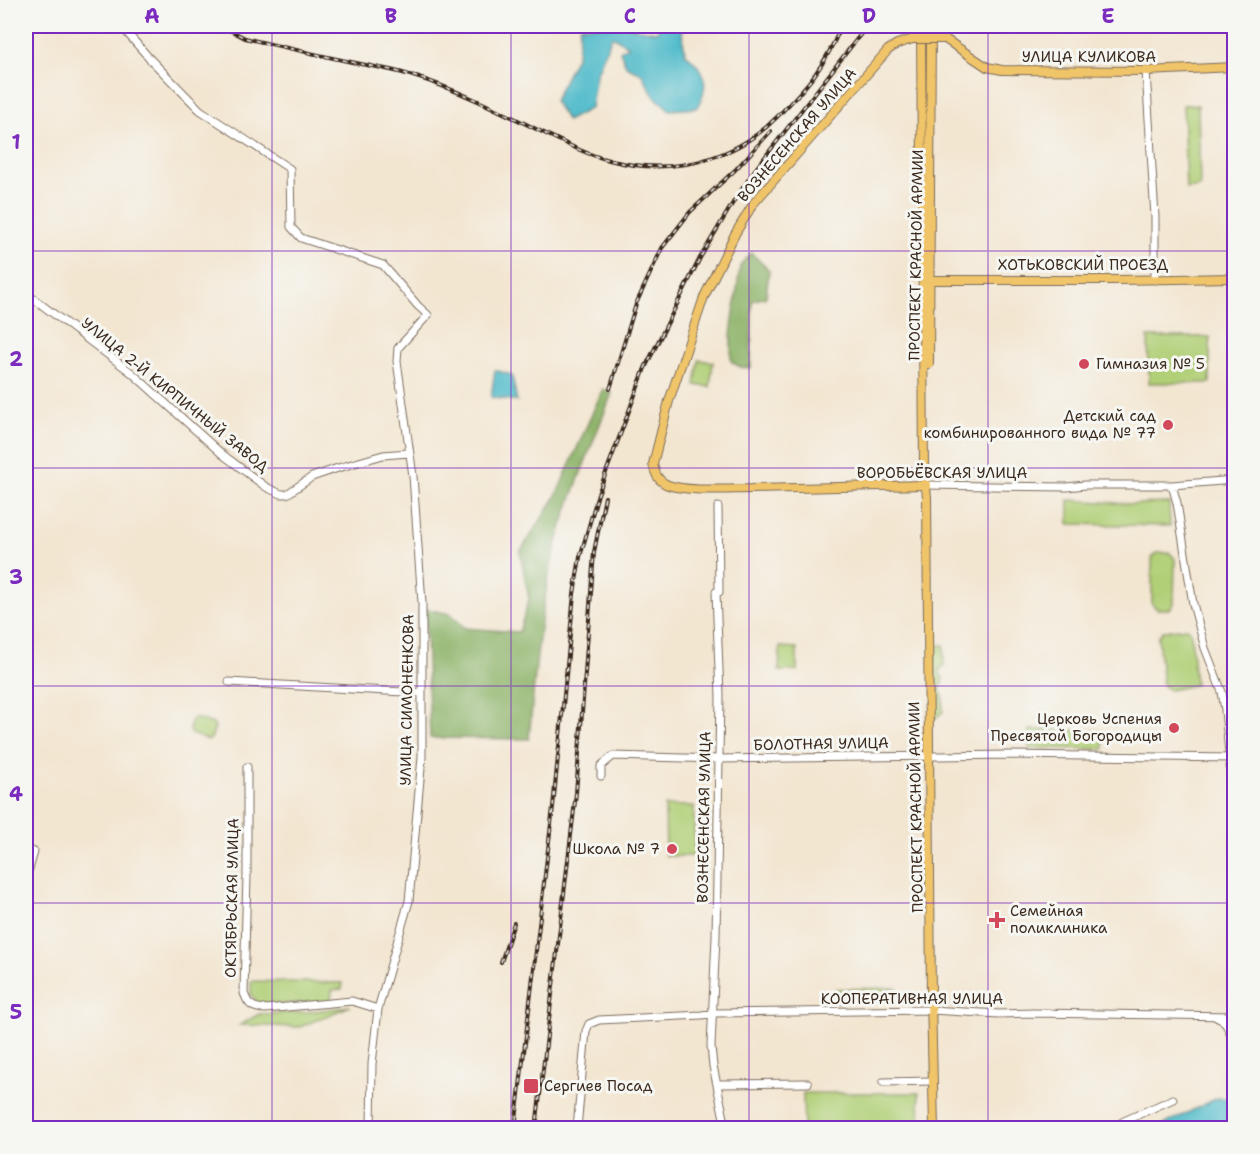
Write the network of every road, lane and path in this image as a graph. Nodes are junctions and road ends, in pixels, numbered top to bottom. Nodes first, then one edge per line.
1 (121, 26) edge
2 (921, 26) edge
3 (931, 26) edge
4 (948, 41) joint
5 (1234, 67) edge
6 (1151, 70) junction
7 (1234, 278) edge
8 (931, 280) junction
9 (1155, 280) junction
10 (28, 294) edge
11 (409, 453) junction
12 (655, 473) joint
13 (1234, 480) edge
14 (1172, 484) junction
15 (926, 485) junction
16 (718, 507) dead end
17 (229, 682) dead end
18 (422, 693) junction
19 (928, 756) junction
20 (1232, 758) edge
21 (718, 759) junction
22 (247, 767) dead end
23 (601, 776) dead end
24 (1234, 808) edge
25 (26, 849) edge
26 (26, 873) edge
27 (378, 1009) junction
28 (931, 1010) junction
29 (712, 1013) junction
30 (1212, 1016) junction
31 (1234, 1016) edge
32 (1234, 1028) edge
33 (1233, 1041) junction
34 (1234, 1052) edge
35 (933, 1081) junction
36 (883, 1082) dead end
37 (808, 1083) dead end
38 (717, 1084) junction
39 (1173, 1099) dead end
40 (371, 1128) edge
41 (577, 1128) edge
42 (726, 1128) edge
43 (934, 1128) edge
44 (1123, 1128) edge

1 - 11 street, УЛИЦА СИМОНЕНКОВА
2 - 15 main road, ПРОСПЕКТ КРАСНОЙ АРМИИ
3 - 8 main road, ПРОСПЕКТ КРАСНОЙ АРМИИ
4 - 6 main road, УЛИЦА КУЛИКОВА
4 - 12 main road, ВОЗНЕСЕНСКАЯ УЛИЦА, bridge
5 - 6 main road, УЛИЦА КУЛИКОВА
6 - 9 street
7 - 9 main road, ХОТЬКОВСКИЙ ПРОЕЗД
8 - 9 main road, ХОТЬКОВСКИЙ ПРОЕЗД
8 - 15 main road, ПРОСПЕКТ КРАСНОЙ АРМИИ
10 - 11 street, УЛИЦА 2-Й КИРПИЧНЫЙ ЗАВОД
11 - 18 street, УЛИЦА СИМОНЕНКОВА
12 - 15 main road, ВОРОБЬЁВСКАЯ УЛИЦА
13 - 14 street, ВОРОБЬЁВСКАЯ УЛИЦА
14 - 15 street, ВОРОБЬЁВСКАЯ УЛИЦА
14 - 20 street
15 - 19 main road, ПРОСПЕКТ КРАСНОЙ АРМИИ
16 - 21 street, ВОЗНЕСЕНСКАЯ УЛИЦА
17 - 18 street
18 - 27 street, УЛИЦА СИМОНЕНКОВА
19 - 20 street, БОЛОТНАЯ УЛИЦА
19 - 21 street, БОЛОТНАЯ УЛИЦА
19 - 28 main road, ПРОСПЕКТ КРАСНОЙ АРМИИ
20 - 24 street
21 - 23 street, БОЛОТНАЯ УЛИЦА
21 - 29 street, ВОЗНЕСЕНСКАЯ УЛИЦА
22 - 27 street, ОКТЯБРЬСКАЯ УЛИЦА
25 - 26 street
27 - 40 street, УЛИЦА СИМОНЕНКОВА
28 - 29 street, КООПЕРАТИВНАЯ УЛИЦА
28 - 30 street, КООПЕРАТИВНАЯ УЛИЦА
28 - 35 main road, ПРОСПЕКТ КРАСНОЙ АРМИИ
29 - 38 street, ВОЗНЕСЕНСКАЯ УЛИЦА
29 - 41 street, КООПЕРАТИВНАЯ УЛИЦА
30 - 31 street, КООПЕРАТИВНАЯ УЛИЦА
30 - 33 street
32 - 33 street
33 - 34 street
35 - 36 street
35 - 43 main road, ПРОСПЕКТ КРАСНОЙ АРМИИ
37 - 38 street
38 - 42 street, ВОЗНЕСЕНСКАЯ УЛИЦА
39 - 44 street

